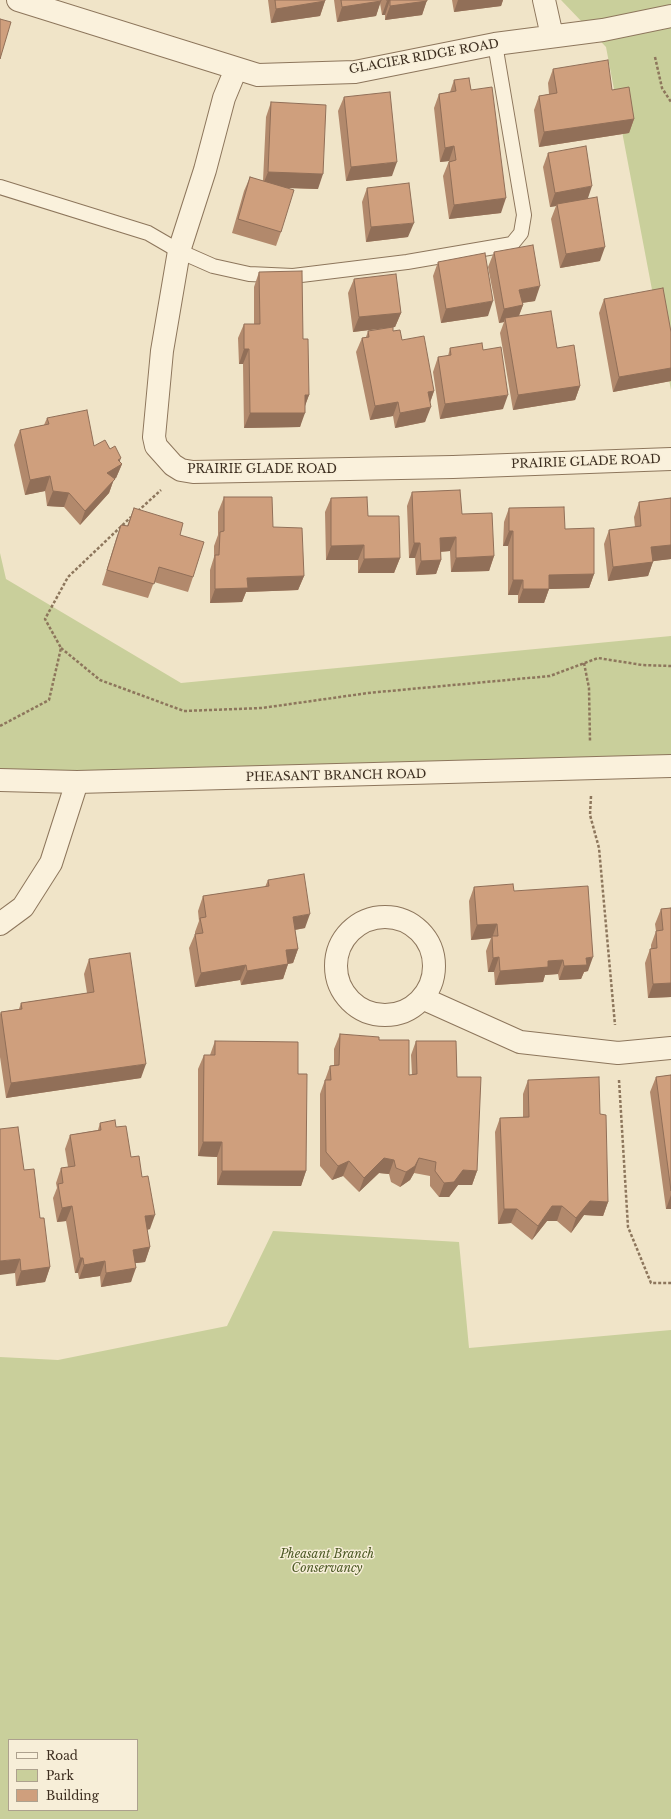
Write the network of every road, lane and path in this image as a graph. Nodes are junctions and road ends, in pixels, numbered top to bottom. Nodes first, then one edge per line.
1 (18, 0) edge
2 (544, 0) edge
3 (671, 16) edge
4 (552, 36) junction
5 (495, 44) junction
6 (655, 57) dead end
7 (236, 68) junction
8 (671, 102) edge
9 (0, 187) edge
10 (179, 251) junction
11 (671, 458) edge
12 (181, 470) junction
13 (61, 648) junction
14 (584, 663) junction
15 (671, 666) edge
16 (0, 726) edge
17 (671, 766) edge
18 (591, 769) junction
19 (0, 780) edge
20 (76, 782) junction
21 (0, 924) edge
22 (422, 998) junction
23 (671, 1048) edge

1 - 7 street, GLACIER RIDGE ROAD
2 - 4 street
3 - 4 street, GLACIER RIDGE ROAD
4 - 5 street, GLACIER RIDGE ROAD
5 - 7 street, GLACIER RIDGE ROAD
5 - 10 lane
6 - 8 path
7 - 10 street, PRAIRIE GLADE ROAD
9 - 10 lane
10 - 12 street, PRAIRIE GLADE ROAD
11 - 12 street, PRAIRIE GLADE ROAD
12 - 13 path
13 - 14 path
13 - 16 path
14 - 15 path
14 - 18 path
17 - 18 street, PHEASANT BRANCH ROAD
18 - 20 street, PHEASANT BRANCH ROAD
19 - 20 street, PHEASANT BRANCH ROAD
20 - 21 street
22 - 22 street
22 - 23 street

